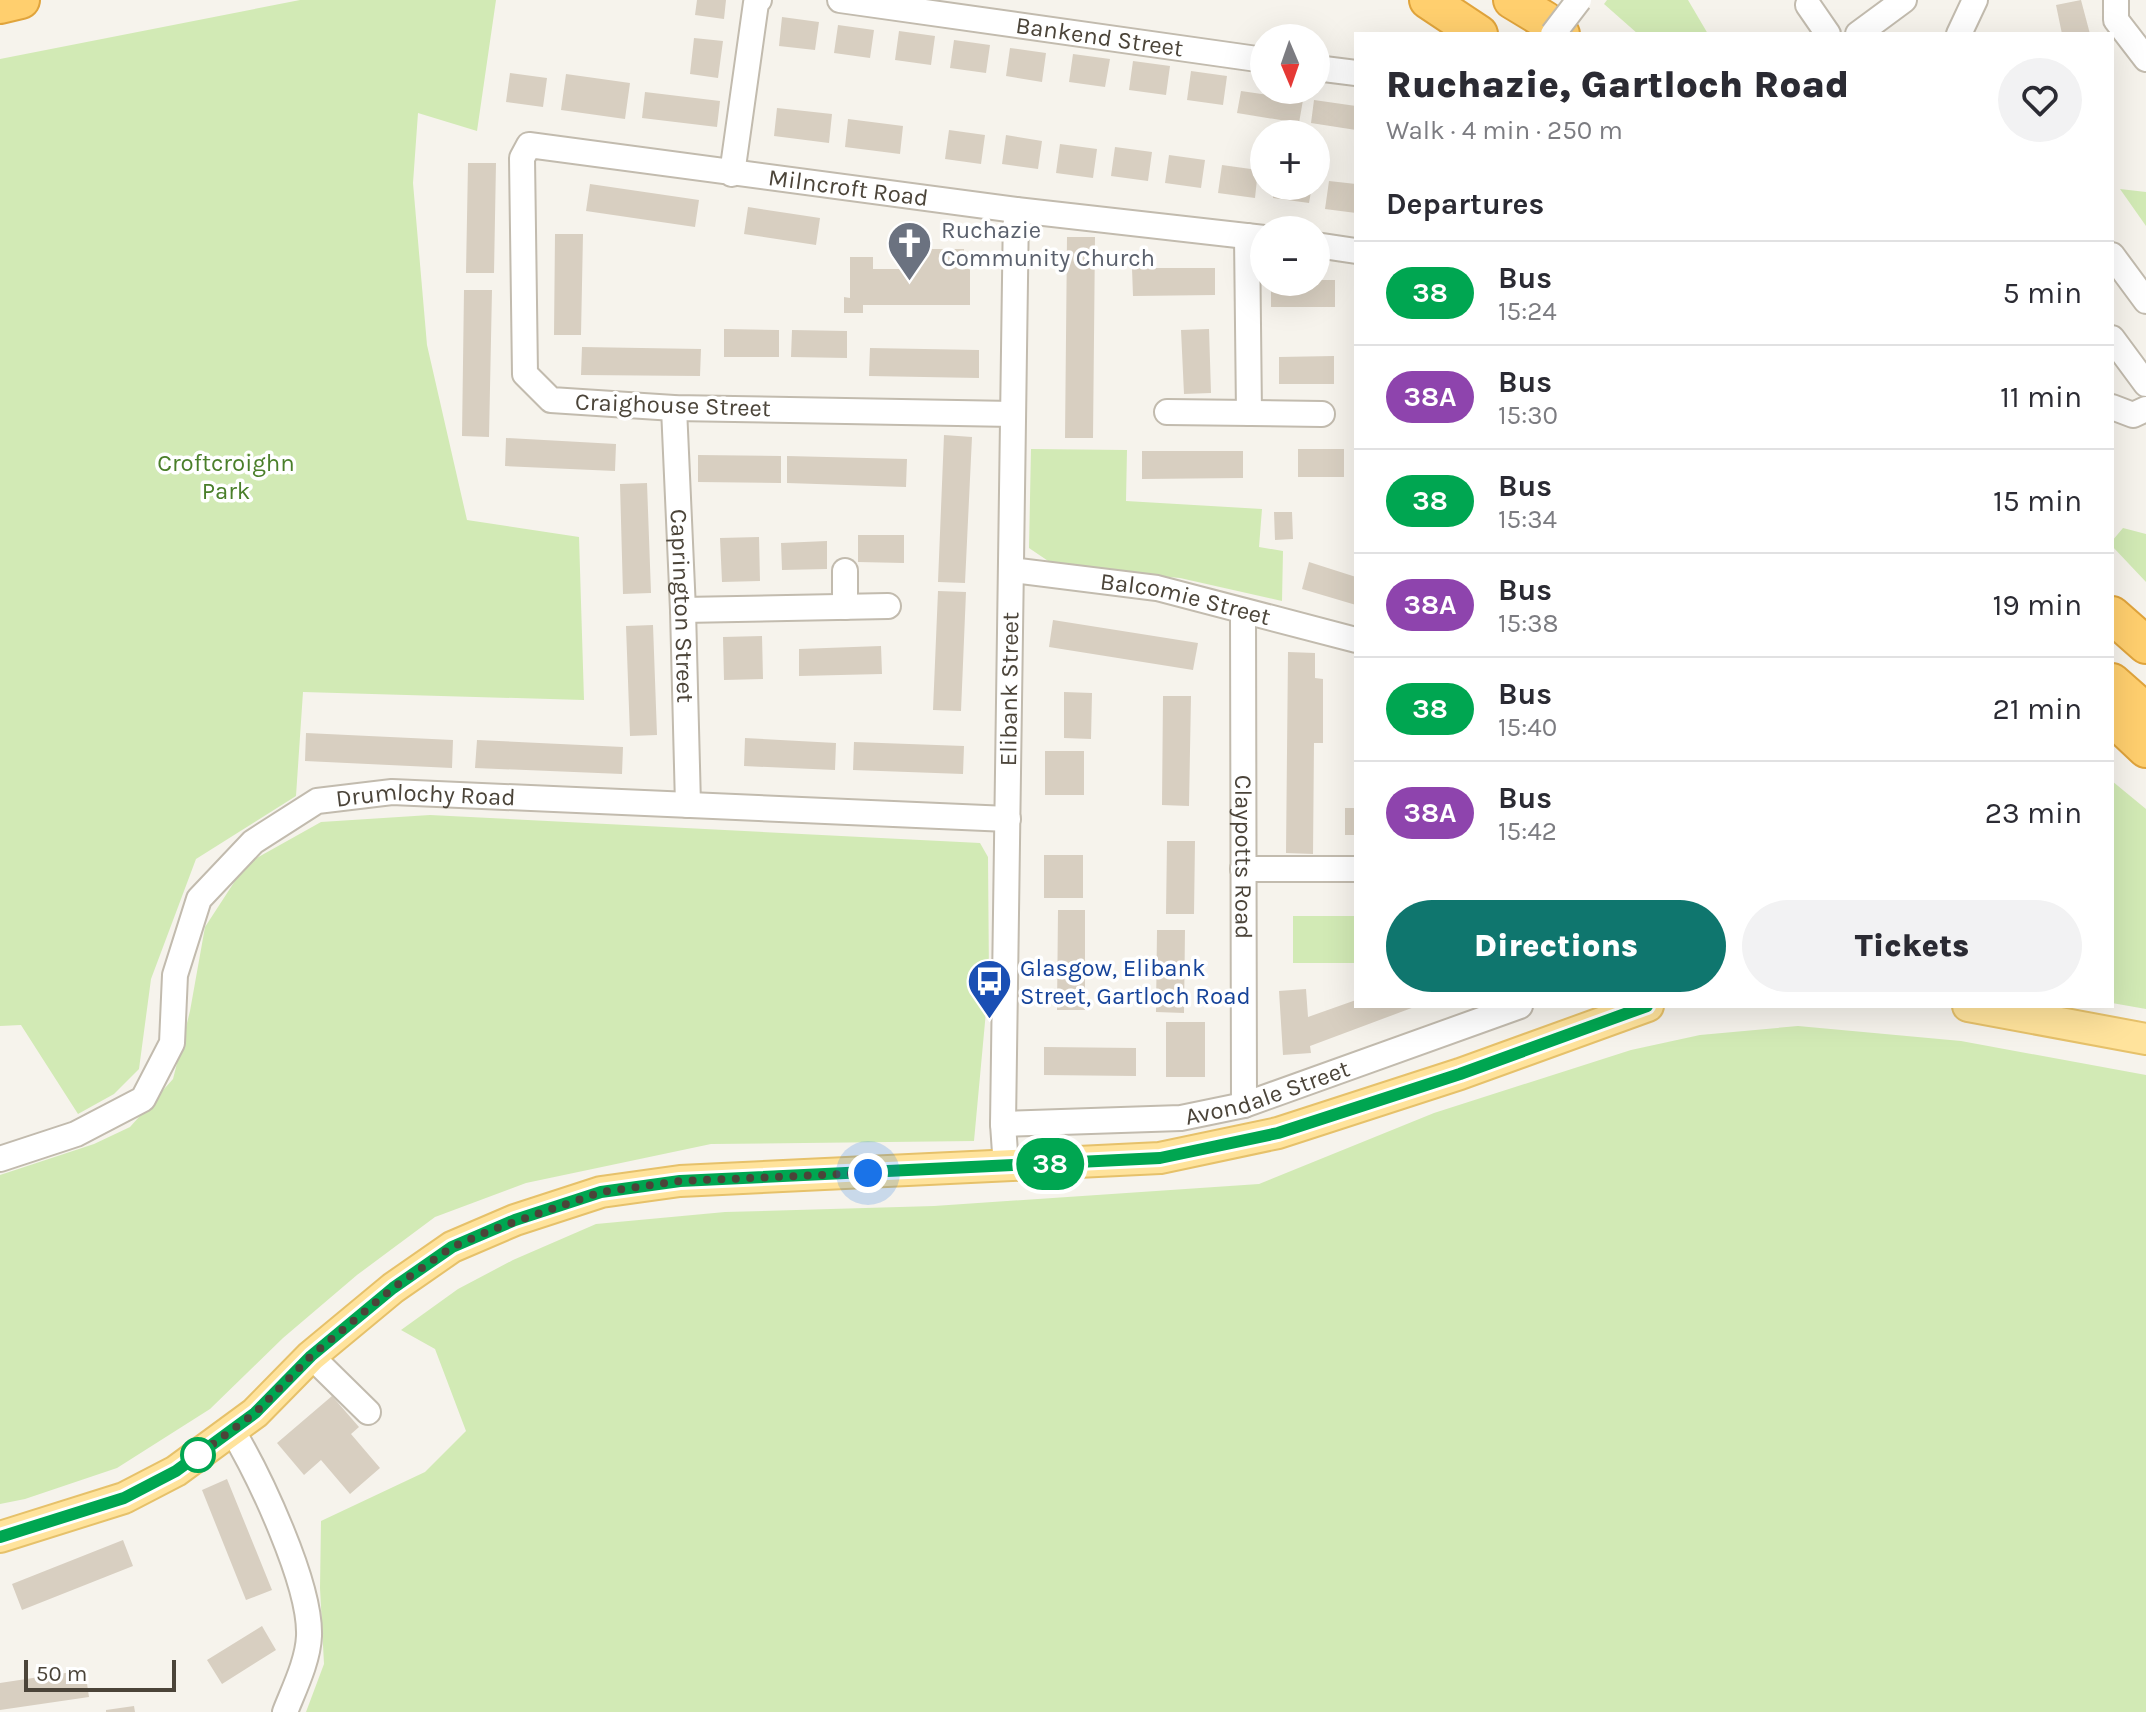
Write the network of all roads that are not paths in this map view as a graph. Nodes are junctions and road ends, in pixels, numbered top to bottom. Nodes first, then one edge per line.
1 (21, 0) edge
2 (759, 0) edge
3 (840, 0) edge
4 (1428, 0) edge
5 (1512, 0) edge
6 (1579, 0) edge
7 (1904, 0) edge
8 (1975, 0) edge
9 (2116, 0) edge
10 (0, 5) edge
11 (1808, 5) dead end
12 (1886, 26) edge
13 (1476, 32) edge
14 (1555, 32) edge
15 (1559, 32) edge
16 (1827, 32) edge
17 (1865, 32) edge
18 (1960, 32) edge
19 (1250, 58) edge
20 (2146, 59) edge
21 (1330, 70) edge
22 (1354, 73) edge
23 (529, 145) joint
24 (732, 174) junction
25 (1016, 210) junction
26 (1250, 236) edge
27 (1330, 247) edge
28 (1354, 251) edge
29 (2114, 258) edge
30 (1253, 296) edge
31 (2146, 301) edge
32 (2114, 341) edge
33 (2146, 384) edge
34 (674, 408) junction
35 (2114, 408) edge
36 (2146, 409) edge
37 (1167, 412) dead end
38 (1249, 413) junction
39 (1013, 414) junction
40 (1322, 414) dead end
41 (1012, 570) junction
42 (845, 571) dead end
43 (888, 606) dead end
44 (845, 607) junction
45 (683, 610) junction
46 (1243, 611) junction
47 (2114, 617) edge
48 (1354, 639) edge
49 (2146, 645) edge
50 (2114, 684) edge
51 (2146, 712) edge
52 (2114, 719) edge
53 (2146, 749) edge
54 (688, 805) junction
55 (1008, 819) junction
56 (1243, 869) junction
57 (1354, 869) edge
58 (1514, 1008) edge
59 (1642, 1008) edge
60 (1979, 1008) edge
61 (2146, 1039) edge
62 (1244, 1105) junction
63 (1003, 1124) junction
64 (0, 1159) edge
65 (1006, 1167) junction
66 (311, 1356) junction
67 (368, 1412) dead end
68 (232, 1430) junction
69 (0, 1537) edge
70 (285, 1712) edge

1 - 10 highway
2 - 24 street
3 - 19 street, Bankend Street
4 - 13 highway
5 - 15 highway
6 - 14 street, bridge
7 - 12 street
8 - 18 street
9 - 20 street
11 - 16 street
12 - 17 street
21 - 22 street
23 - 24 street, Milncroft Road
23 - 34 street, Craighouse Street
24 - 25 street, Milncroft Road
25 - 26 street, Milncroft Road
25 - 39 street, Elibank Street
27 - 28 street
29 - 31 street
30 - 38 street
32 - 33 street
34 - 39 street, Craighouse Street
34 - 45 street, Caprington Street
35 - 36 street
37 - 38 street
38 - 40 street
39 - 41 street, Elibank Street
41 - 46 street, Balcomie Street
41 - 55 street, Elibank Street
42 - 44 street
43 - 44 street
44 - 45 street
45 - 54 street, Caprington Street
46 - 48 street, Balcomie Street
46 - 56 street, Claypotts Road
47 - 49 highway
50 - 51 highway
52 - 53 highway
54 - 55 street, Drumlochy Road
54 - 64 street, Drumlochy Road
55 - 63 street, Elibank Street
56 - 57 street
56 - 62 street, Claypotts Road
58 - 62 street, Avondale Street
59 - 65 main road
60 - 61 main road
62 - 63 street, Avondale Street
63 - 65 street, Elibank Street
65 - 66 main road
66 - 67 street
66 - 68 main road
68 - 69 main road
68 - 70 street

